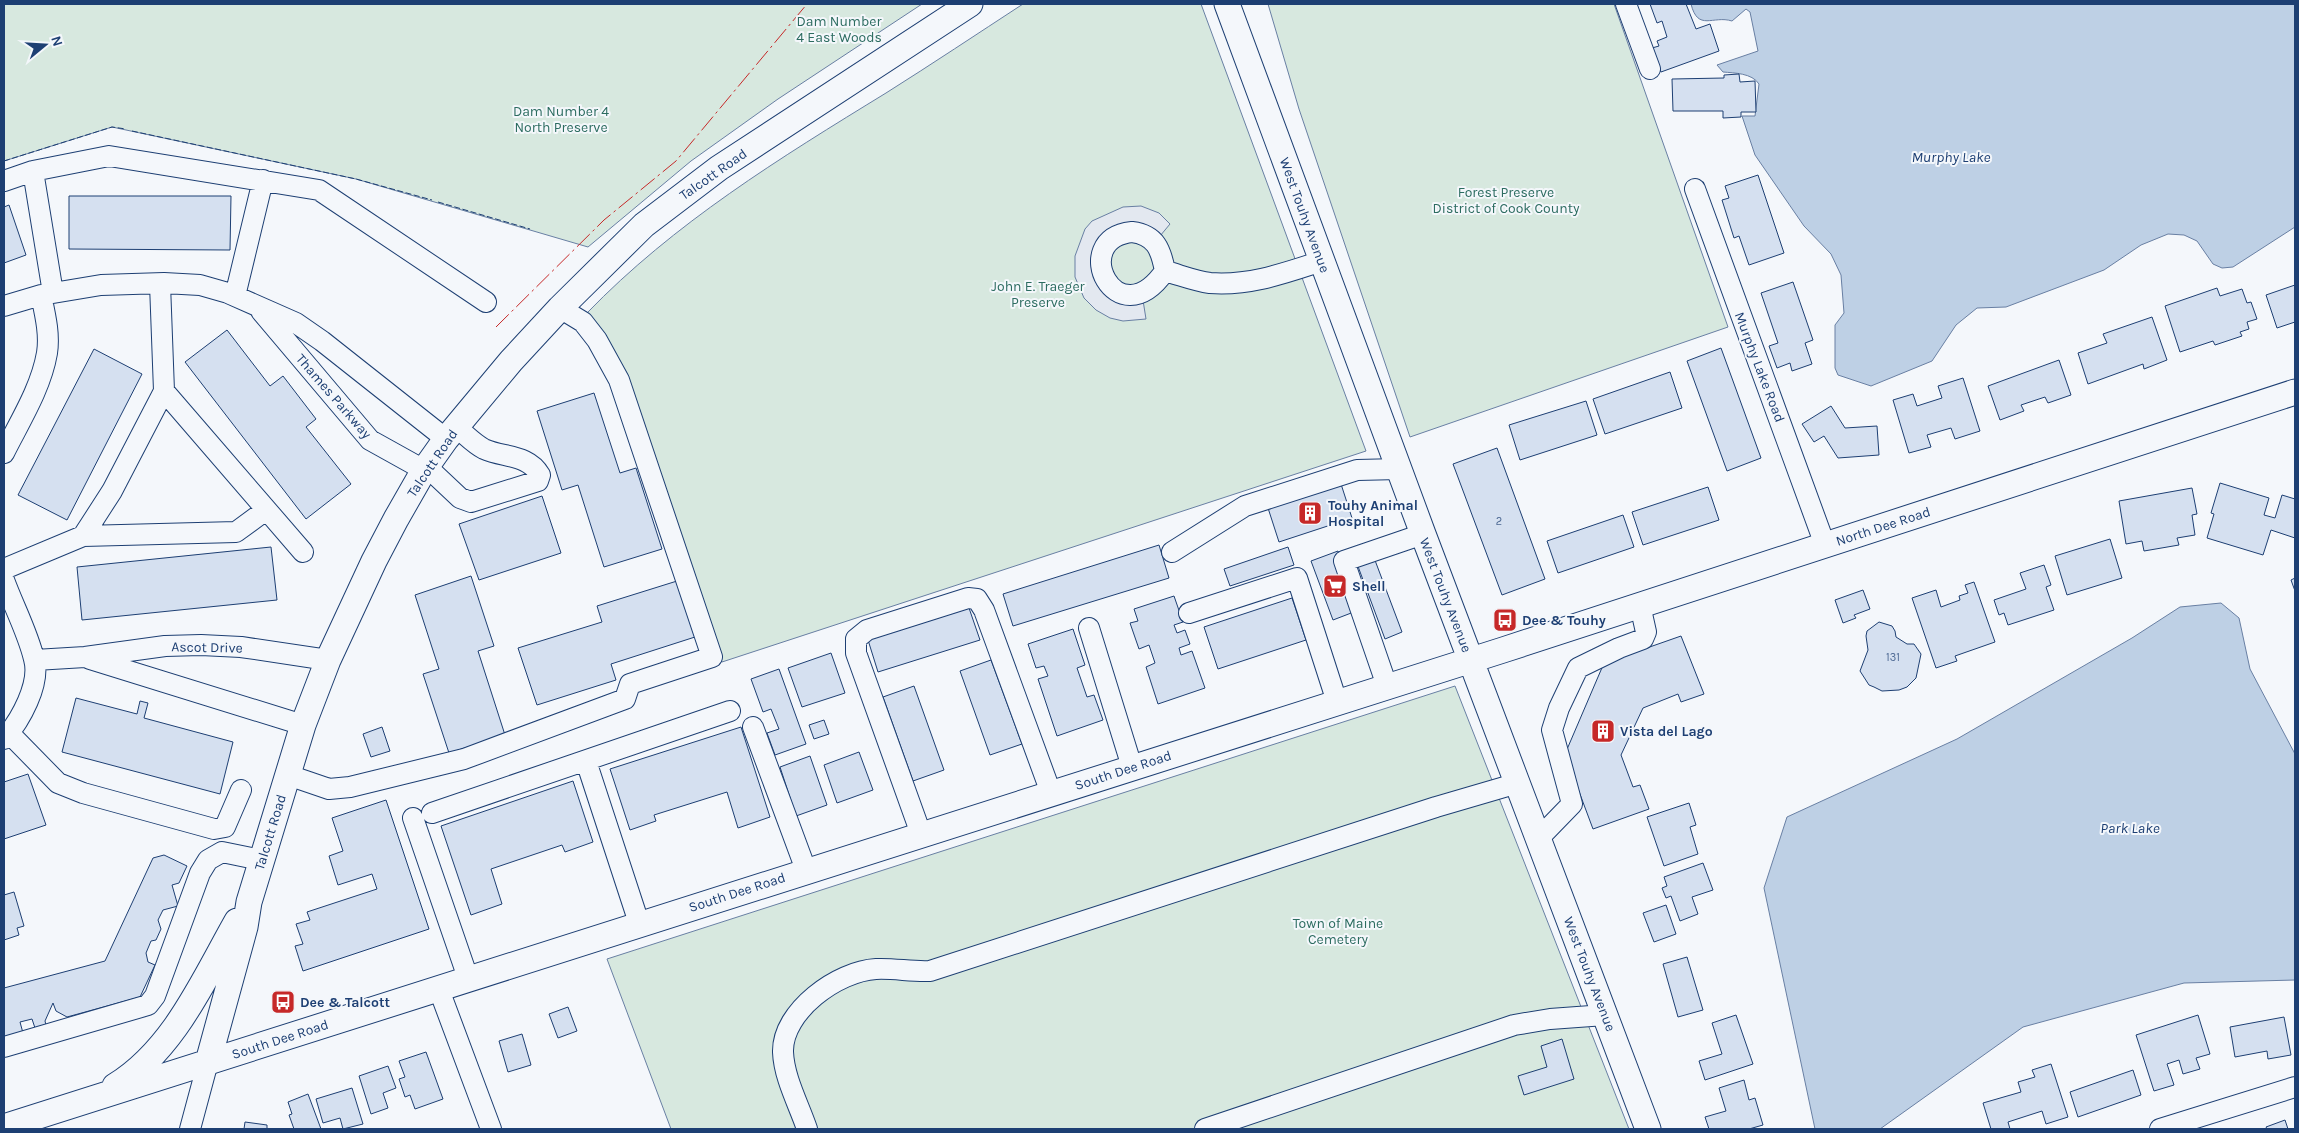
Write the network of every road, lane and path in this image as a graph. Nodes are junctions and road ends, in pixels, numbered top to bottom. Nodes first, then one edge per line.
1 (970, 4) edge
2 (1227, 4) edge
3 (1626, 4) edge
4 (1650, 69) dead end
5 (33, 171) junction
6 (263, 180) junction
7 (4, 181) edge
8 (1695, 189) dead end
9 (1322, 261) junction
10 (1165, 271) dead end
11 (160, 284) junction
12 (47, 294) junction
13 (235, 296) junction
14 (486, 302) dead end
15 (4, 306) edge
16 (256, 306) junction
17 (560, 308) junction
18 (164, 391) junction
19 (2295, 392) edge
20 (451, 433) junction
21 (4, 453) edge
22 (425, 468) junction
23 (1399, 468) junction
24 (266, 510) junction
25 (1423, 534) junction
26 (83, 536) junction
27 (1825, 545) junction
28 (303, 552) dead end
29 (1172, 552) dead end
30 (4, 569) edge
31 (4, 580) edge
32 (1640, 605) junction
33 (1189, 612) dead end
34 (1089, 628) dead end
35 (85, 657) junction
36 (35, 660) junction
37 (328, 660) junction
38 (1471, 660) junction
39 (1387, 686) junction
40 (1337, 702) junction
41 (730, 711) dead end
42 (303, 725) junction
43 (753, 727) dead end
44 (6, 736) edge
45 (586, 761) junction
46 (1132, 767) junction
47 (288, 774) junction
48 (1518, 783) junction
49 (241, 790) dead end
50 (1050, 793) junction
51 (921, 834) junction
52 (1539, 838) junction
53 (261, 860) junction
54 (806, 870) junction
55 (248, 902) junction
56 (640, 923) junction
57 (468, 978) junction
58 (438, 987) junction
59 (1605, 1015) junction
60 (4, 1047) edge
61 (208, 1062) junction
62 (2295, 1087) edge
63 (96, 1098) junction
64 (2222, 1120) edge
65 (4, 1127) edge
66 (190, 1129) edge
67 (491, 1129) edge
68 (808, 1129) edge
69 (1205, 1129) edge
70 (1648, 1129) edge
71 (2160, 1129) edge

1 - 17 main road, Talcott Road
2 - 9 main road, West Touhy Avenue
3 - 4 street
5 - 6 street
5 - 7 street
5 - 12 street
6 - 13 street
6 - 14 street
8 - 27 street, Murphy Lake Road
9 - 10 street
9 - 23 main road, West Touhy Avenue
11 - 12 street, Thames Parkway
11 - 13 street, Thames Parkway
11 - 18 street
12 - 15 street, Thames Parkway
12 - 21 street
13 - 16 street, Thames Parkway
16 - 20 street, Thames Parkway
16 - 22 street, Thames Parkway
17 - 20 main road, Talcott Road
17 - 47 street
18 - 24 street
18 - 26 street
19 - 27 main road, North Dee Road
20 - 22 main road, Talcott Road
20 - 22 street, Thames Parkway
22 - 37 main road, Talcott Road
23 - 25 main road, West Touhy Avenue
23 - 29 street
24 - 26 street
24 - 28 street
25 - 38 main road, West Touhy Avenue
25 - 39 street
26 - 30 street
27 - 32 main road, North Dee Road
31 - 36 street
32 - 38 main road, North Dee Road
32 - 52 street
33 - 40 street
34 - 46 street
35 - 36 street, Ascot Drive
35 - 37 street, Ascot Drive
35 - 42 street, Ascot Drive
36 - 44 street
37 - 42 main road, Talcott Road
38 - 39 main road, South Dee Road
38 - 48 main road, West Touhy Avenue
39 - 40 main road, South Dee Road
40 - 46 main road, South Dee Road
41 - 45 street
42 - 47 main road, Talcott Road
43 - 54 street
44 - 49 street
45 - 56 street
45 - 57 street
46 - 50 main road, South Dee Road
47 - 53 main road, Talcott Road
48 - 52 main road, West Touhy Avenue
48 - 68 street
50 - 51 main road, South Dee Road
50 - 51 street
51 - 54 main road, South Dee Road
52 - 59 main road, West Touhy Avenue
53 - 55 main road, Talcott Road
53 - 60 street
54 - 56 main road, South Dee Road
55 - 61 main road, Talcott Road
55 - 63 main road
56 - 57 main road, South Dee Road
57 - 58 main road, South Dee Road
58 - 61 main road, South Dee Road
58 - 67 street
59 - 69 street
59 - 70 main road, West Touhy Avenue
61 - 63 main road, South Dee Road
61 - 66 street, Talcott Road
62 - 64 street
63 - 65 main road, South Dee Road
64 - 71 street

